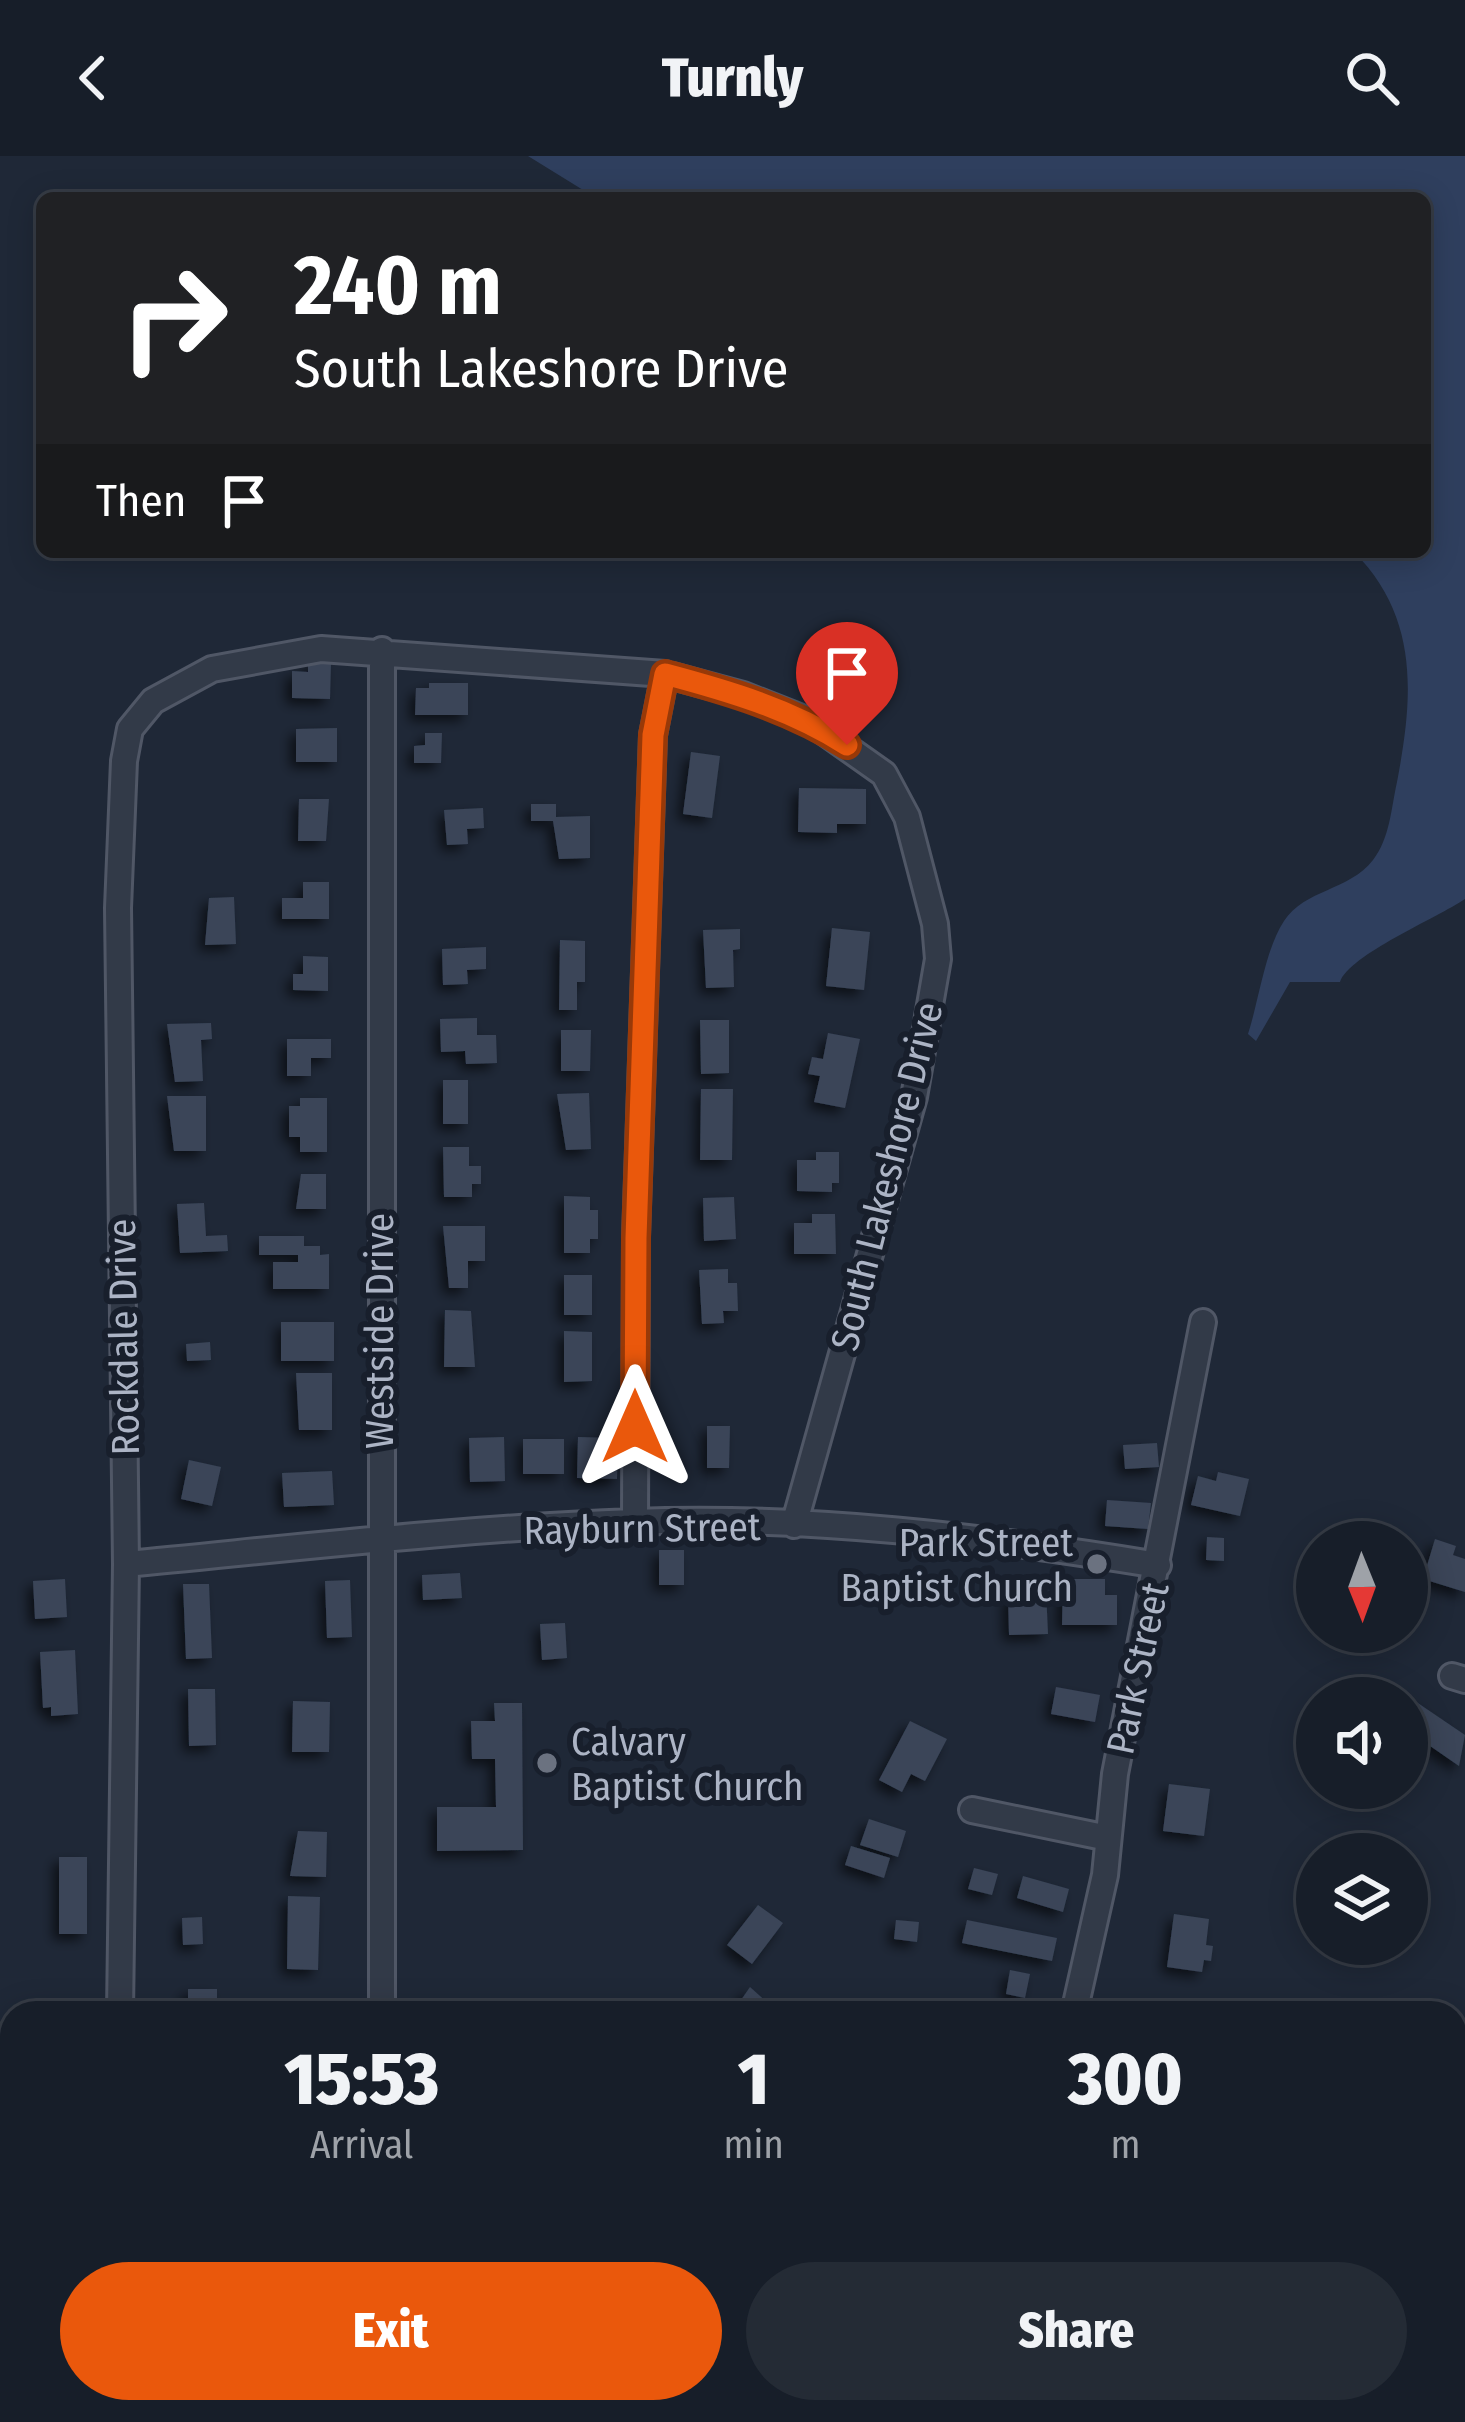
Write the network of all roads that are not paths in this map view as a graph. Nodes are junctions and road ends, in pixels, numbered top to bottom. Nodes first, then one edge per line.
1 (382, 650) junction
2 (665, 674) junction
3 (180, 686) joint
4 (1203, 1322) dead end
5 (635, 1522) junction
6 (794, 1525) junction
7 (378, 1540) junction
8 (126, 1564) junction
9 (1158, 1565) junction
10 (972, 1810) dead end
11 (1108, 1838) junction
12 (120, 2001) edge
13 (382, 2001) edge
14 (1076, 2001) edge

1 - 2 street, South Lakeshore Drive
1 - 3 street, South Lakeshore Drive
1 - 7 street, Westside Drive
2 - 5 street
2 - 6 street, South Lakeshore Drive
3 - 8 street, Rockdale Drive
4 - 9 street, Park Street
5 - 6 street, Rayburn Street
5 - 7 street, Rayburn Street
6 - 9 street, Rayburn Street
7 - 8 street, Rayburn Street
7 - 13 street, Westside Drive
8 - 12 street, Rockdale Drive
9 - 11 street, Park Street
10 - 11 street
11 - 14 street, Park Street

